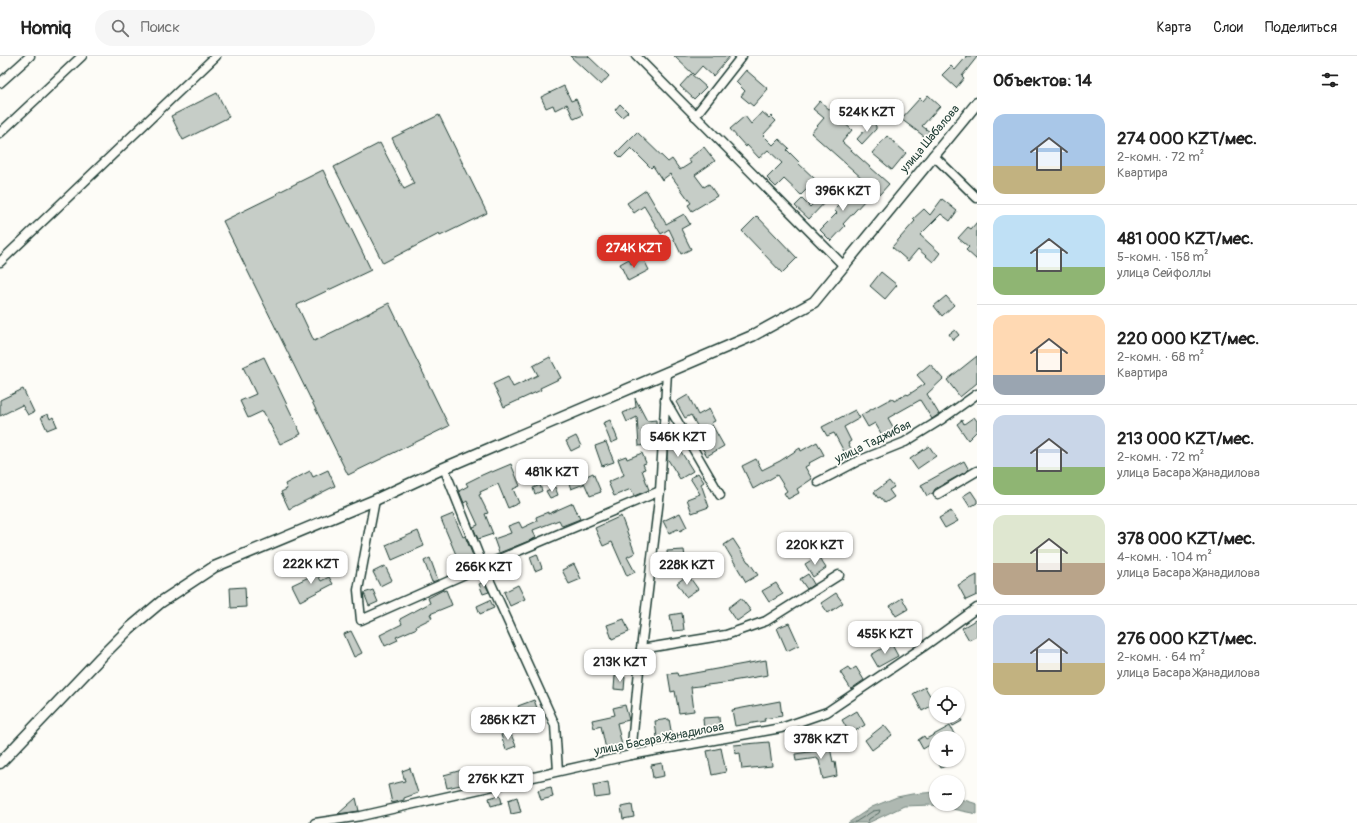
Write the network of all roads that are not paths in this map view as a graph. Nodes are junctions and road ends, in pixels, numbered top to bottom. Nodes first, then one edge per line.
1 (30, 56) edge
2 (82, 56) edge
3 (216, 56) edge
4 (636, 56) edge
5 (742, 56) edge
6 (0, 83) edge
7 (977, 103) edge
8 (695, 116) junction
9 (0, 133) edge
10 (933, 155) junction
11 (977, 198) edge
12 (0, 262) edge
13 (843, 265) junction
14 (667, 372) junction
15 (977, 394) edge
16 (665, 400) junction
17 (444, 468) junction
18 (977, 471) edge
19 (818, 482) dead end
20 (660, 491) junction
21 (938, 494) dead end
22 (720, 495) dead end
23 (375, 500) junction
24 (483, 566) junction
25 (839, 575) dead end
26 (977, 608) edge
27 (641, 649) junction
28 (631, 755) junction
29 (0, 763) edge
30 (558, 772) junction
31 (315, 823) edge

1 - 6 street
2 - 9 street
3 - 12 street
4 - 8 street
5 - 8 street
7 - 10 street, улица Шабалова
8 - 13 street
10 - 11 street
10 - 13 street, улица Шабалова
13 - 14 street, улица Шабалова
14 - 16 street
14 - 17 street, улица Шабалова
15 - 19 street, улица Таджибая
16 - 20 street
16 - 22 street
17 - 23 street, улица Шабалова
17 - 24 street
18 - 21 street
20 - 24 street
20 - 27 street
23 - 24 street
23 - 29 street, улица Шабалова
24 - 30 street
25 - 27 street
26 - 28 street, улица Басара Жанадилова
27 - 28 street
28 - 30 street, улица Басара Жанадилова
30 - 31 street, улица Басара Жанадилова

